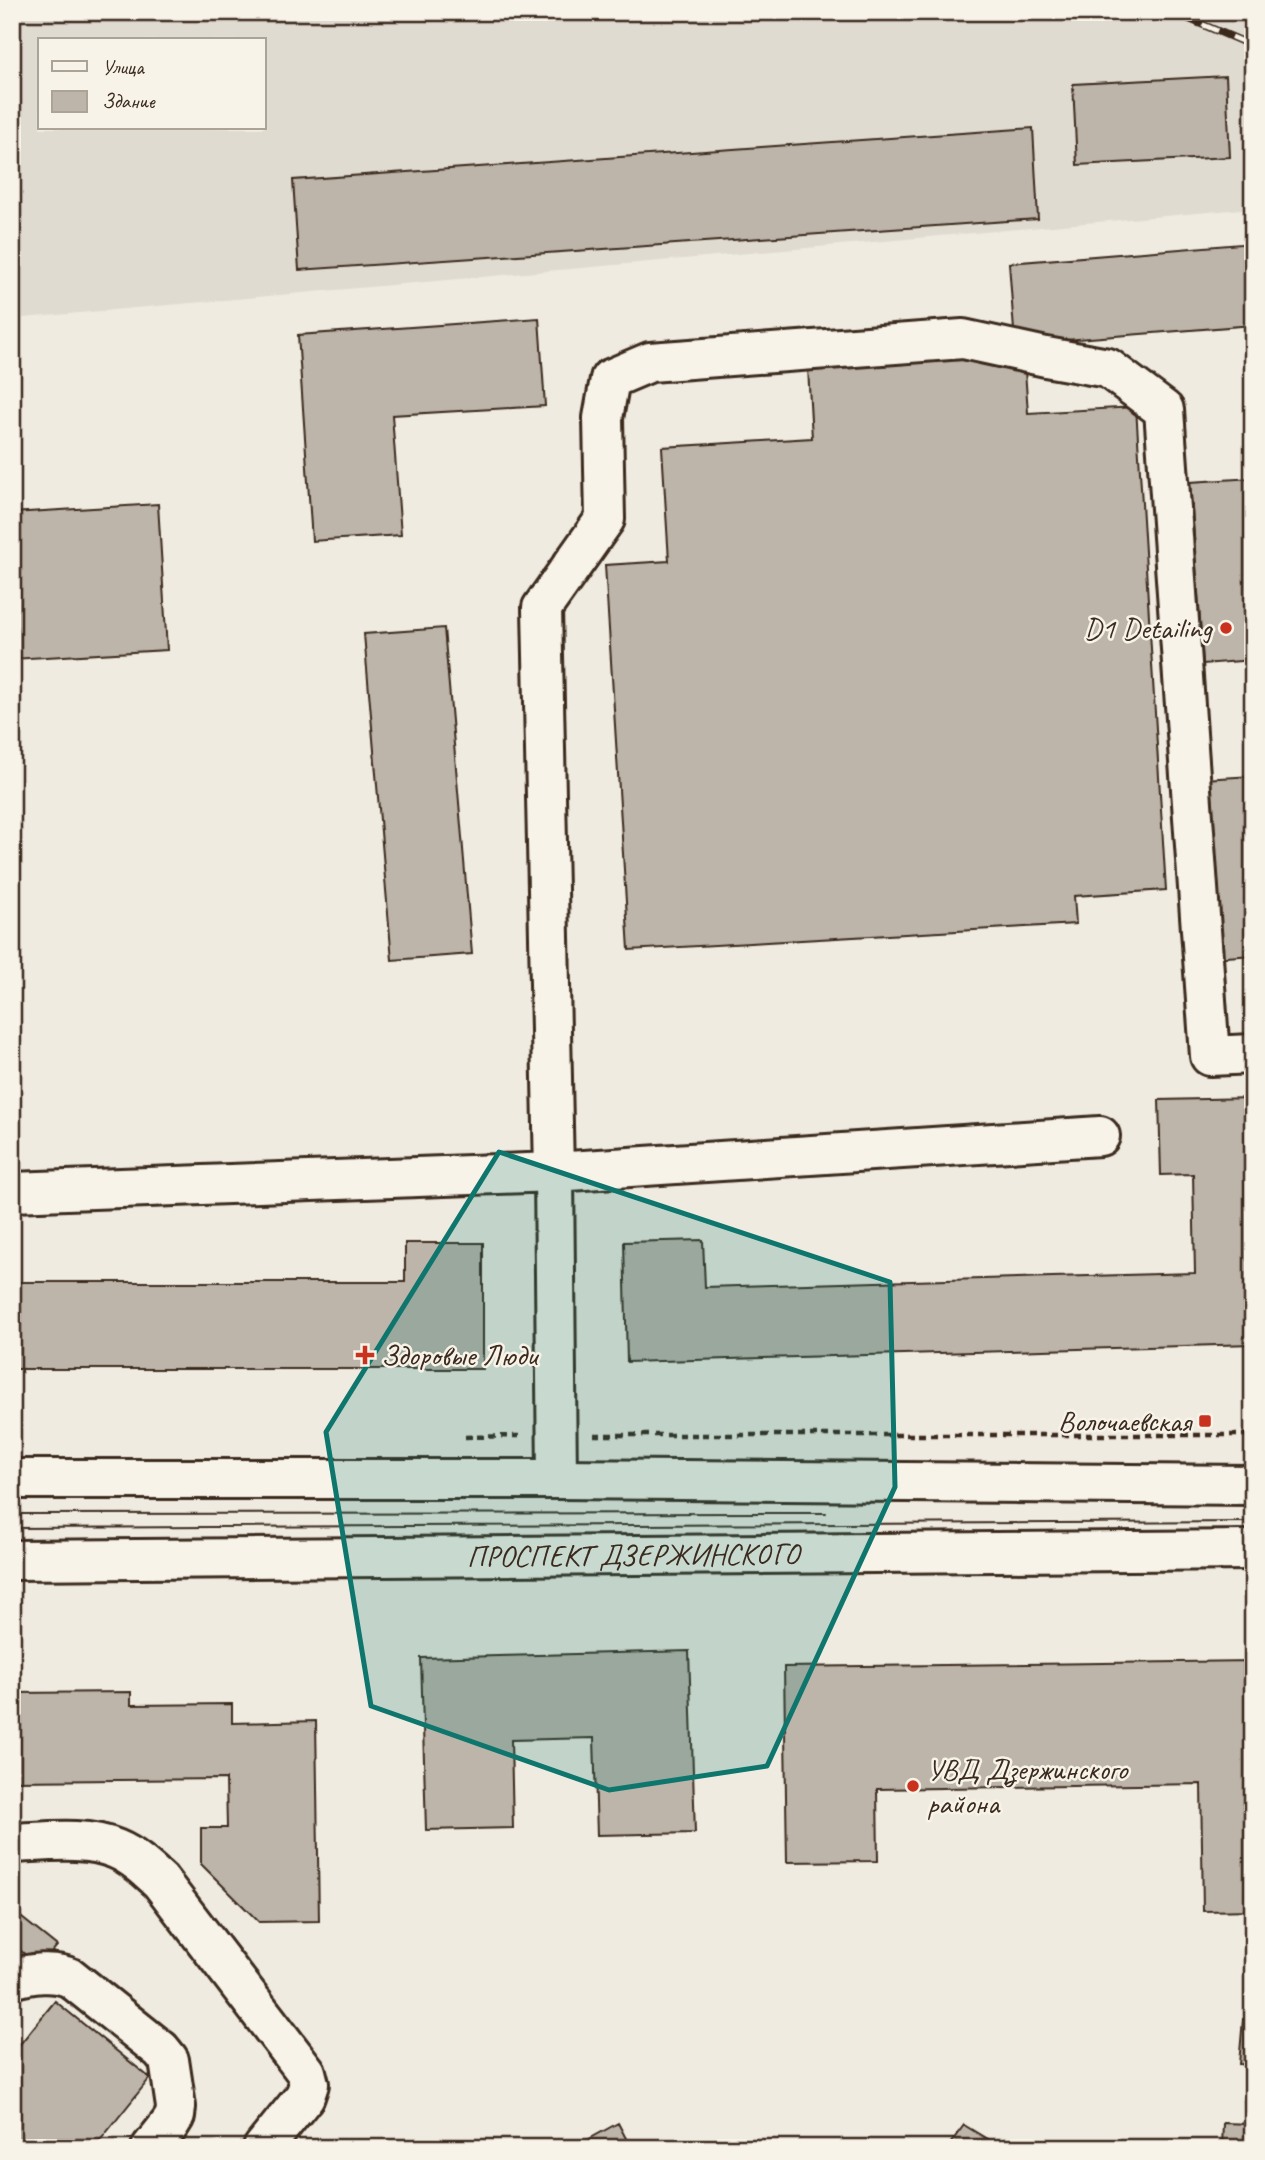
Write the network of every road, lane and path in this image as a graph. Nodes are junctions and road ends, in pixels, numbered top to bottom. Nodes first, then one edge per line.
1 (1253, 1054) edge
2 (1100, 1136) dead end
3 (554, 1172) junction
4 (12, 1192) edge
5 (1253, 1435) edge
6 (558, 1436) junction
7 (460, 1437) dead end
8 (12, 1479) edge
9 (557, 1479) junction
10 (1253, 1485) edge
11 (1253, 1550) edge
12 (12, 1560) edge
13 (12, 1843) edge
14 (12, 1979) edge
15 (151, 2148) edge
16 (263, 2148) edge

1 - 3 main road
2 - 3 main road
3 - 4 main road
3 - 6 main road
5 - 6 path
6 - 7 path
6 - 9 main road
8 - 9 main road
9 - 10 main road
11 - 12 main road, ПРОСПЕКТ ДЗЕРЖИНСКОГО
13 - 16 main road
14 - 15 main road

